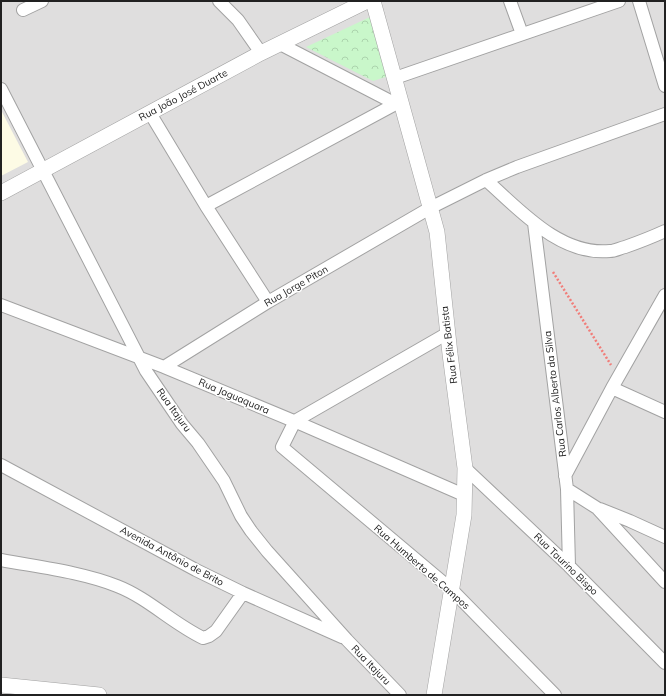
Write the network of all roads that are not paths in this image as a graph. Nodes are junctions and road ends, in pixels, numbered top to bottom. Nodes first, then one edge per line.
1 (42, 1) edge
2 (219, 1) edge
3 (367, 1) edge
4 (373, 1) edge
5 (510, 1) edge
6 (619, 1) edge
7 (639, 1) edge
8 (23, 10) dead end
9 (522, 34) junction
10 (280, 44) junction
11 (261, 53) junction
12 (395, 78) junction
13 (665, 86) edge
14 (1, 89) edge
15 (398, 102) junction
16 (150, 113) junction
17 (665, 114) edge
18 (42, 170) junction
19 (486, 180) junction
20 (1, 192) edge
21 (206, 206) junction
22 (430, 208) junction
23 (534, 223) junction
24 (665, 231) edge
25 (665, 294) edge
26 (268, 302) junction
27 (1, 305) edge
28 (448, 333) junction
29 (140, 358) junction
30 (164, 367) junction
31 (612, 388) junction
32 (665, 412) edge
33 (295, 421) junction
34 (1, 465) edge
35 (465, 468) junction
36 (565, 476) junction
37 (567, 490) junction
38 (464, 495) junction
39 (597, 508) junction
40 (665, 537) edge
41 (1, 560) edge
42 (569, 566) junction
43 (665, 582) edge
44 (451, 589) junction
45 (243, 593) junction
46 (347, 640) junction
47 (665, 663) edge
48 (1, 685) edge
49 (35, 692) edge
50 (99, 695) edge
51 (400, 695) edge
52 (434, 695) edge
53 (556, 695) edge

1 - 8 street
2 - 11 street
3 - 10 street, Rua João José Duarte
4 - 12 street, Rua Félix Batista
5 - 9 street
6 - 9 street
7 - 13 street
9 - 12 street
10 - 11 street, Rua João José Duarte
10 - 15 street
11 - 16 street, Rua João José Duarte
12 - 15 street, Rua Félix Batista
14 - 18 street, Rua Itajuru
15 - 21 street
15 - 22 street, Rua Félix Batista
16 - 18 street, Rua João José Duarte
16 - 21 street
17 - 19 street, Rua Jorge Piton
18 - 20 street, Rua João José Duarte
18 - 29 street, Rua Itajuru
19 - 22 street, Rua Jorge Piton
19 - 23 street
21 - 26 street
22 - 26 street, Rua Jorge Piton
22 - 28 street, Rua Félix Batista
23 - 24 street
23 - 36 street, Rua Carlos Alberto da Silva
25 - 31 street
26 - 30 street, Rua Jorge Piton
27 - 29 street, Rua Jaguaquara
28 - 33 street
28 - 35 street, Rua Félix Batista
29 - 30 street, Rua Jaguaquara
29 - 46 street, Rua Itajuru
30 - 33 street, Rua Jaguaquara
31 - 32 street
31 - 36 street
33 - 38 street, Rua Jaguaquara
33 - 44 street, Rua Humberto de Campos
34 - 45 street, Avenida Antônio de Brito
35 - 38 street, Rua Félix Batista
35 - 42 street, Rua Taurino Bispo
36 - 37 street, Rua Carlos Alberto da Silva
37 - 39 street
37 - 42 street, Rua Carlos Alberto da Silva
38 - 44 street, Rua Félix Batista
39 - 40 street
39 - 43 street
41 - 45 street
42 - 47 street, Rua Taurino Bispo
44 - 52 street, Rua Félix Batista
44 - 53 street, Rua Humberto de Campos
45 - 46 street, Avenida Antônio de Brito
46 - 51 street, Rua Itajuru
48 - 49 street
49 - 50 street

